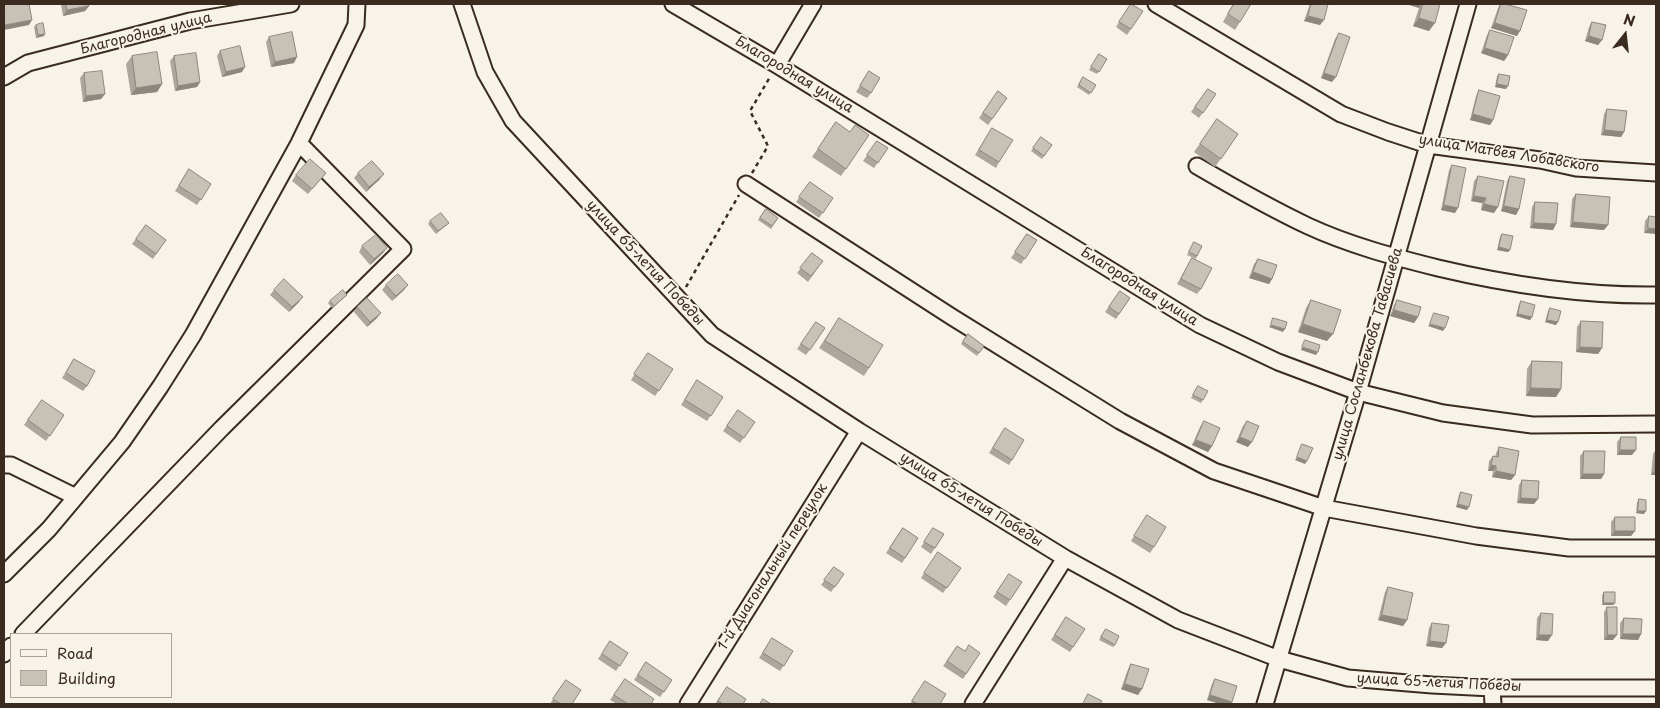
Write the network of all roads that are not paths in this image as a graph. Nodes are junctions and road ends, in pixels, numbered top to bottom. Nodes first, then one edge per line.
1 (292, 4) edge
2 (357, 4) edge
3 (462, 4) edge
4 (673, 4) edge
5 (813, 4) edge
6 (1156, 4) edge
7 (1468, 4) edge
8 (777, 64) junction
9 (4, 77) edge
10 (299, 143) junction
11 (1428, 144) junction
12 (1197, 166) dead end
13 (1656, 173) edge
14 (746, 184) dead end
15 (1396, 258) junction
16 (1656, 295) edge
17 (1358, 392) junction
18 (1656, 424) edge
19 (859, 431) junction
20 (4, 465) edge
21 (76, 498) junction
22 (1324, 508) junction
23 (1656, 548) edge
24 (1065, 558) junction
25 (4, 574) edge
26 (24, 633) edge
27 (1279, 659) junction
28 (1492, 688) junction
29 (1656, 688) edge
30 (688, 704) edge
31 (973, 704) edge
32 (1266, 704) edge
33 (1493, 704) edge

1 - 9 street, Благородная улица
2 - 10 street
3 - 19 street, улица 65-летия Победы
4 - 8 street, Благородная улица
5 - 8 street
6 - 11 street, улица Матвея Лобавского
7 - 11 street, улица Сосланбекова Тавасиева
8 - 17 street, Благородная улица
10 - 21 street
10 - 26 street
11 - 13 street, улица Матвея Лобавского
11 - 15 street, улица Сосланбекова Тавасиева
12 - 15 street
14 - 22 street
15 - 16 street
15 - 17 street, улица Сосланбекова Тавасиева
17 - 18 street, Благородная улица
17 - 22 street, улица Сосланбекова Тавасиева
19 - 24 street, улица 65-летия Победы
19 - 30 street, 1-й Диагональный переулок
20 - 21 street
21 - 25 street
22 - 23 street
22 - 27 street, улица Сосланбекова Тавасиева
24 - 27 street, улица 65-летия Победы
24 - 31 street
27 - 28 street, улица 65-летия Победы
27 - 32 street, улица Сосланбекова Тавасиева
28 - 29 street, улица 65-летия Победы
28 - 33 street

